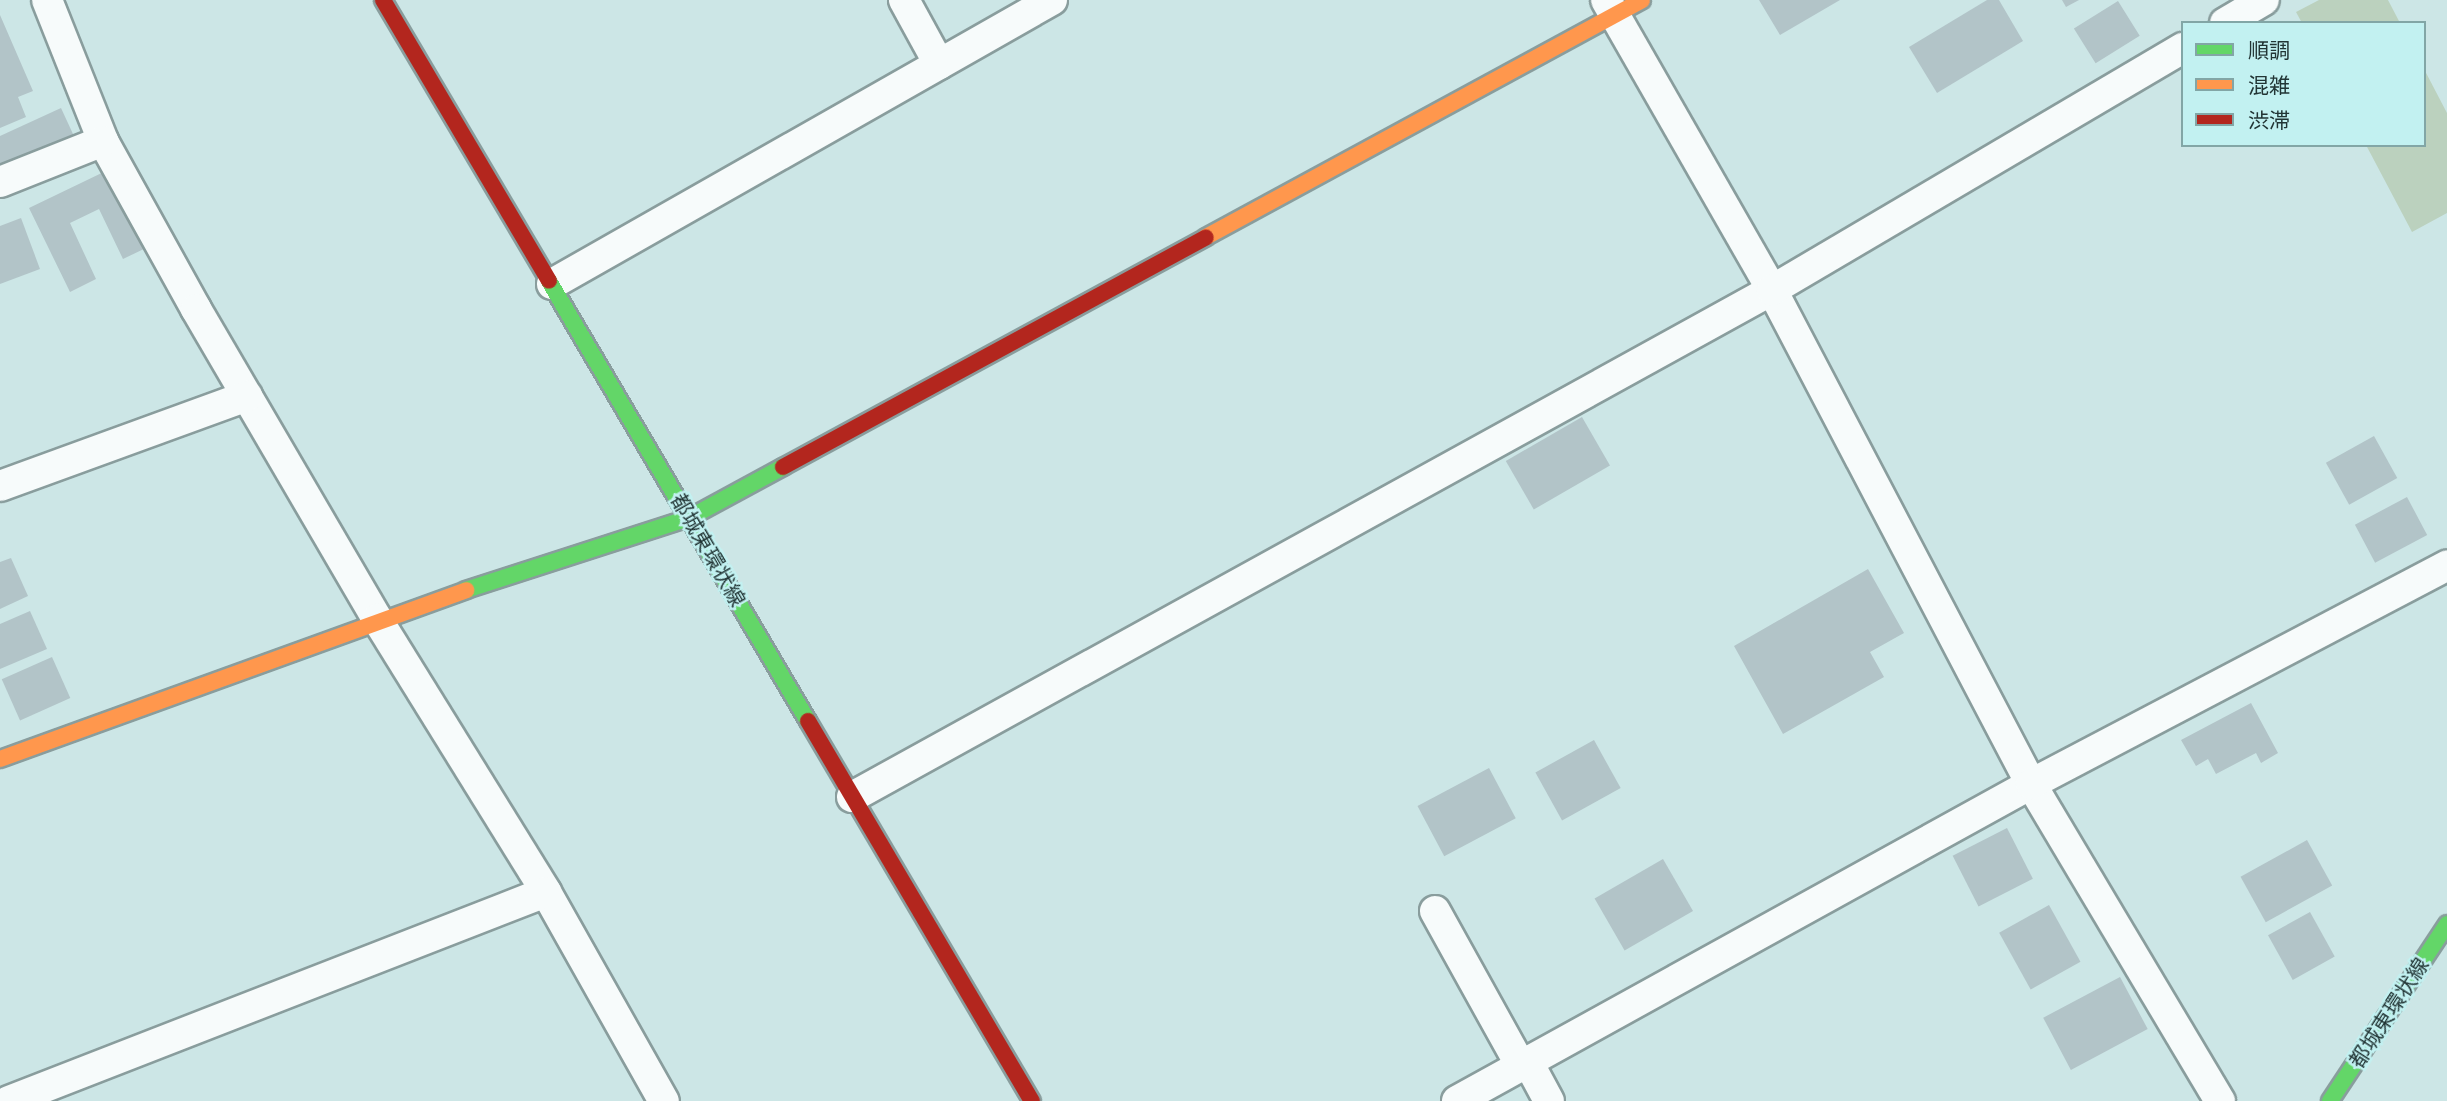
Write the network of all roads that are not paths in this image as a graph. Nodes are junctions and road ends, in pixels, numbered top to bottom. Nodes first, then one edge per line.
1 (47, 0) edge
2 (383, 0) edge
3 (904, 0) edge
4 (1052, 0) edge
5 (1642, 0) edge
6 (2264, 0) edge
7 (1610, 7) edge
8 (2228, 21) edge
9 (2181, 49) edge
10 (939, 64) junction
11 (103, 141) junction
12 (0, 182) edge
13 (552, 284) junction
14 (1772, 290) junction
15 (247, 396) junction
16 (0, 486) edge
17 (689, 518) junction
18 (2447, 566) edge
19 (377, 619) junction
20 (0, 760) edge
21 (2031, 784) junction
22 (852, 797) junction
23 (546, 892) junction
24 (1435, 911) dead end
25 (2447, 924) edge
26 (1525, 1064) junction
27 (9, 1101) edge
28 (664, 1101) edge
29 (1032, 1101) edge
30 (1457, 1101) edge
31 (1549, 1101) edge
32 (2220, 1101) edge
33 (2330, 1101) edge

1 - 11 street
2 - 13 street, 都城東環状線
3 - 10 street
4 - 10 street
5 - 7 street
6 - 8 street
7 - 14 street
7 - 17 street
9 - 14 street
10 - 13 street
11 - 12 street
11 - 15 street
13 - 17 street, 都城東環状線
14 - 21 street
14 - 22 street
15 - 16 street
15 - 19 street
17 - 19 street
17 - 22 street, 都城東環状線
18 - 21 street
19 - 20 street
19 - 23 street
21 - 26 street
21 - 32 street
22 - 29 street, 都城東環状線
23 - 27 street
23 - 28 street
24 - 26 street
25 - 33 street, 都城東環状線
26 - 30 street
26 - 31 street

